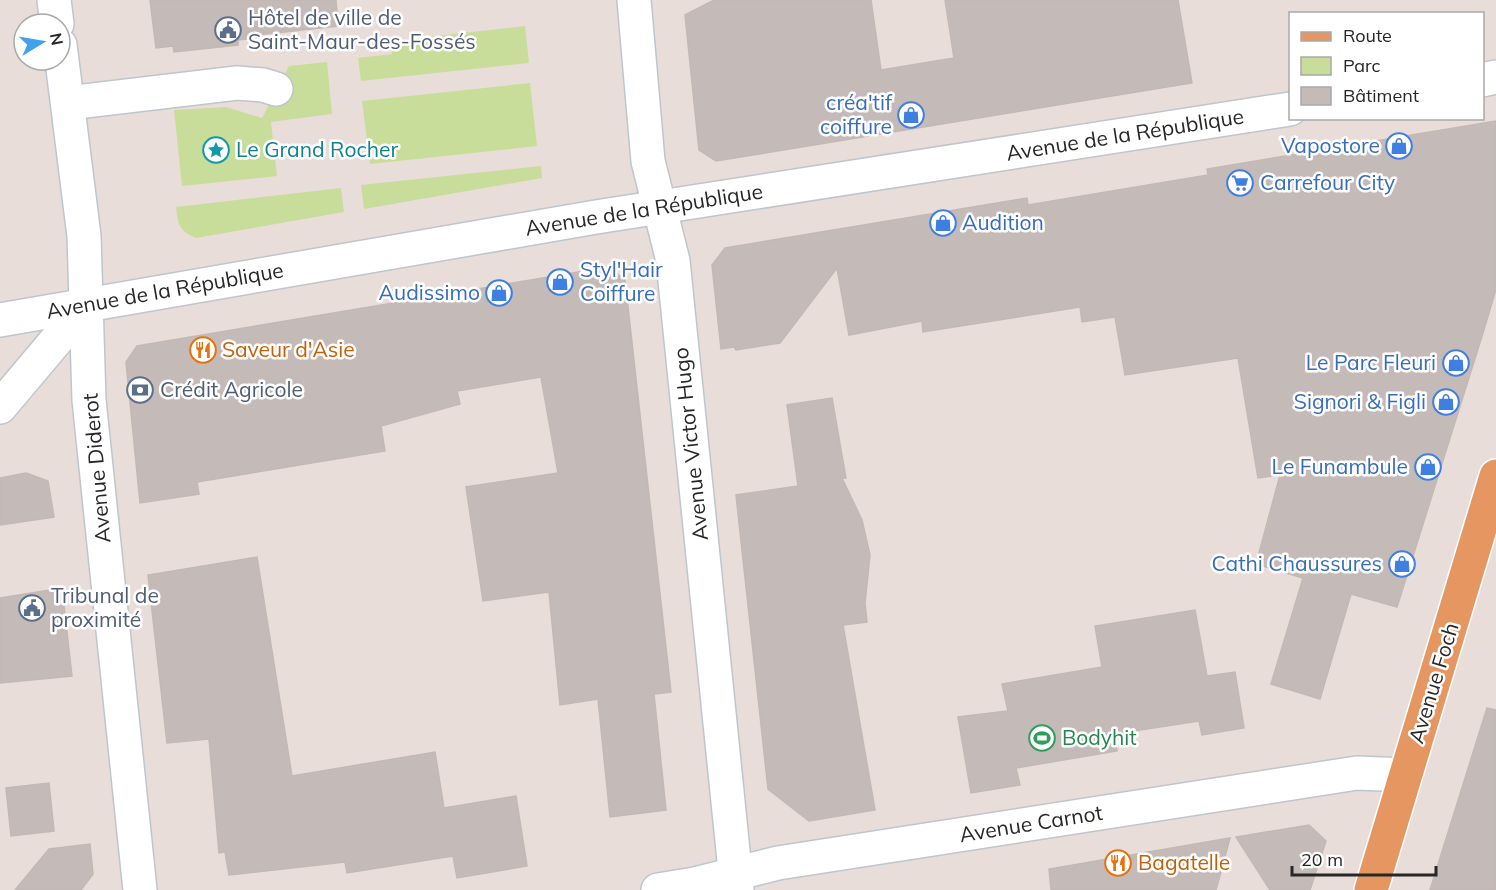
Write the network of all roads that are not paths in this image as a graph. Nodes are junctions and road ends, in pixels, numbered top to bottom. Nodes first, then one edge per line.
1 (634, 0) edge
2 (64, 72) edge
3 (276, 89) dead end
4 (68, 103) junction
5 (1289, 109) edge
6 (660, 207) junction
7 (86, 305) junction
8 (0, 320) edge
9 (0, 407) edge
10 (1496, 476) edge
11 (1406, 775) junction
12 (735, 882) edge
13 (140, 890) edge
14 (658, 890) edge
15 (1371, 890) edge

1 - 6 street, Avenue Victor Hugo
2 - 4 street, Avenue Diderot
3 - 4 street
4 - 7 street, Avenue Diderot
5 - 6 street, Avenue de la République
6 - 7 street, Avenue de la République
6 - 12 street, Avenue Victor Hugo
7 - 8 street, Avenue de la République
7 - 9 street
7 - 13 street, Avenue Diderot
10 - 11 main road, Avenue Foch
11 - 12 street, Avenue Carnot
11 - 15 main road, Avenue Foch
12 - 14 street, Avenue Carnot

